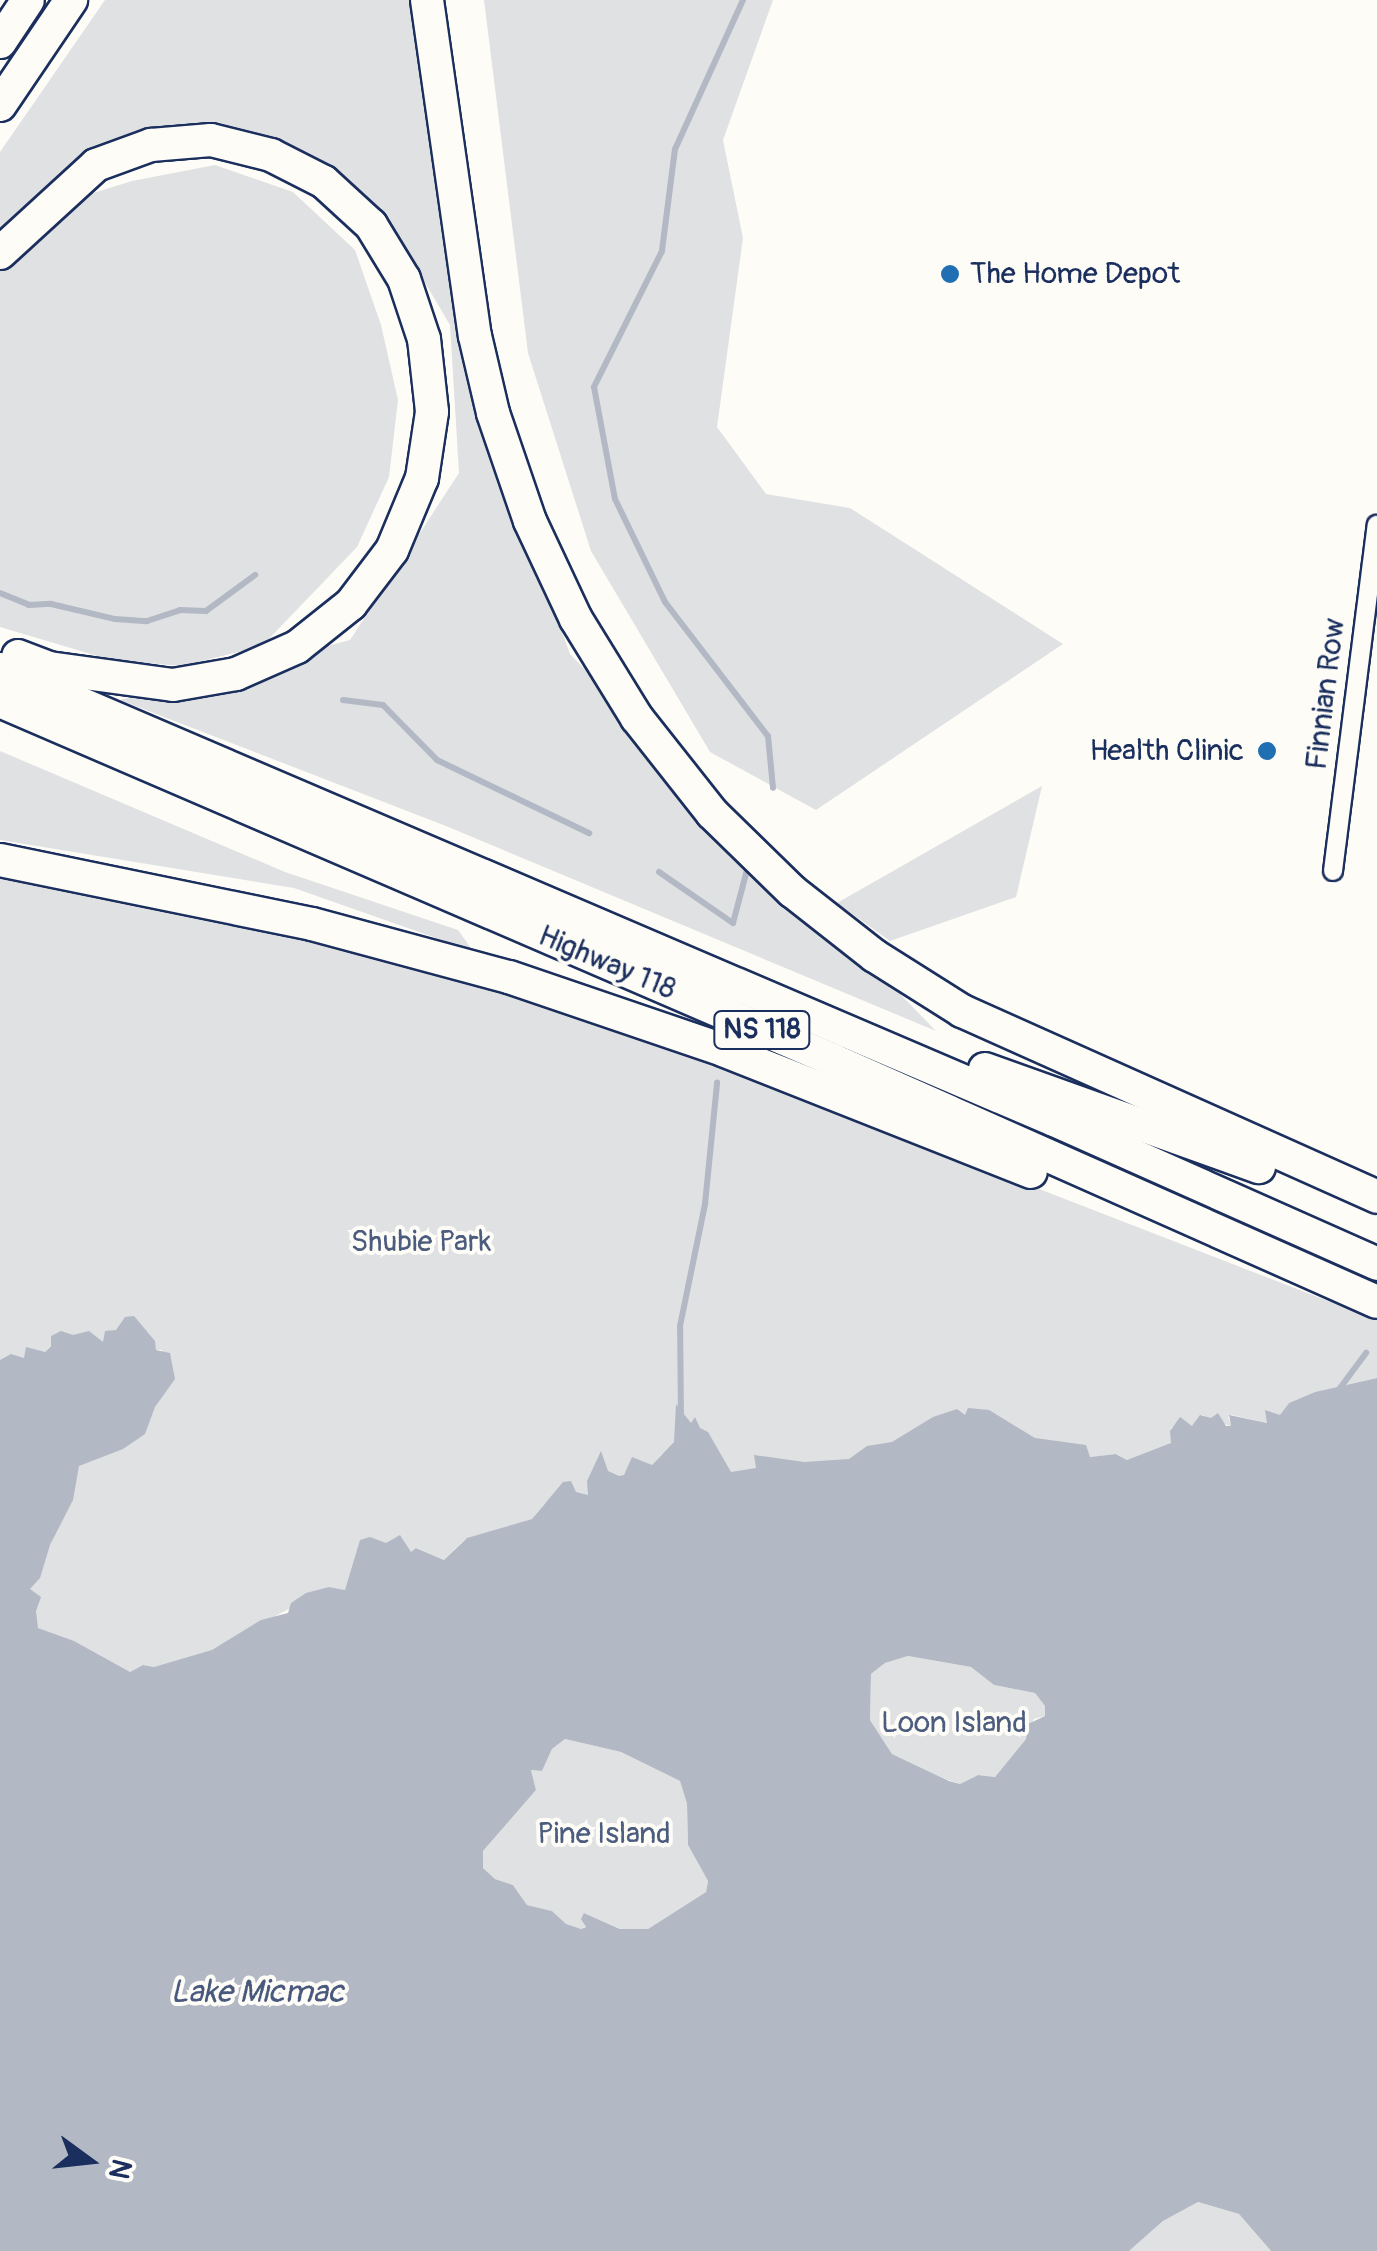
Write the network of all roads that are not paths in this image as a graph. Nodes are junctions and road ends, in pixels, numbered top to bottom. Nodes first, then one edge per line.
1 (28, 0) edge
2 (72, 0) edge
3 (427, 0) edge
4 (0, 42) edge
5 (0, 105) edge
6 (0, 253) edge
7 (1377, 524) edge
8 (0, 649) edge
9 (0, 669) edge
10 (0, 701) edge
11 (0, 725) edge
12 (145, 764) junction
13 (284, 791) junction
14 (0, 860) edge
15 (1333, 871) dead end
16 (1377, 1196) edge
17 (1377, 1205) edge
18 (1377, 1264) edge
19 (1377, 1304) edge

1 - 4 highway
2 - 5 highway
3 - 16 highway
6 - 8 highway
7 - 15 street, Finnian Row
9 - 13 highway, Highway 118 / NS 118
10 - 12 highway, Highway 118 / NS 118
11 - 12 highway
12 - 19 highway, Highway 118 / NS 118
13 - 17 highway
13 - 18 highway, Highway 118 / NS 118
14 - 19 highway

